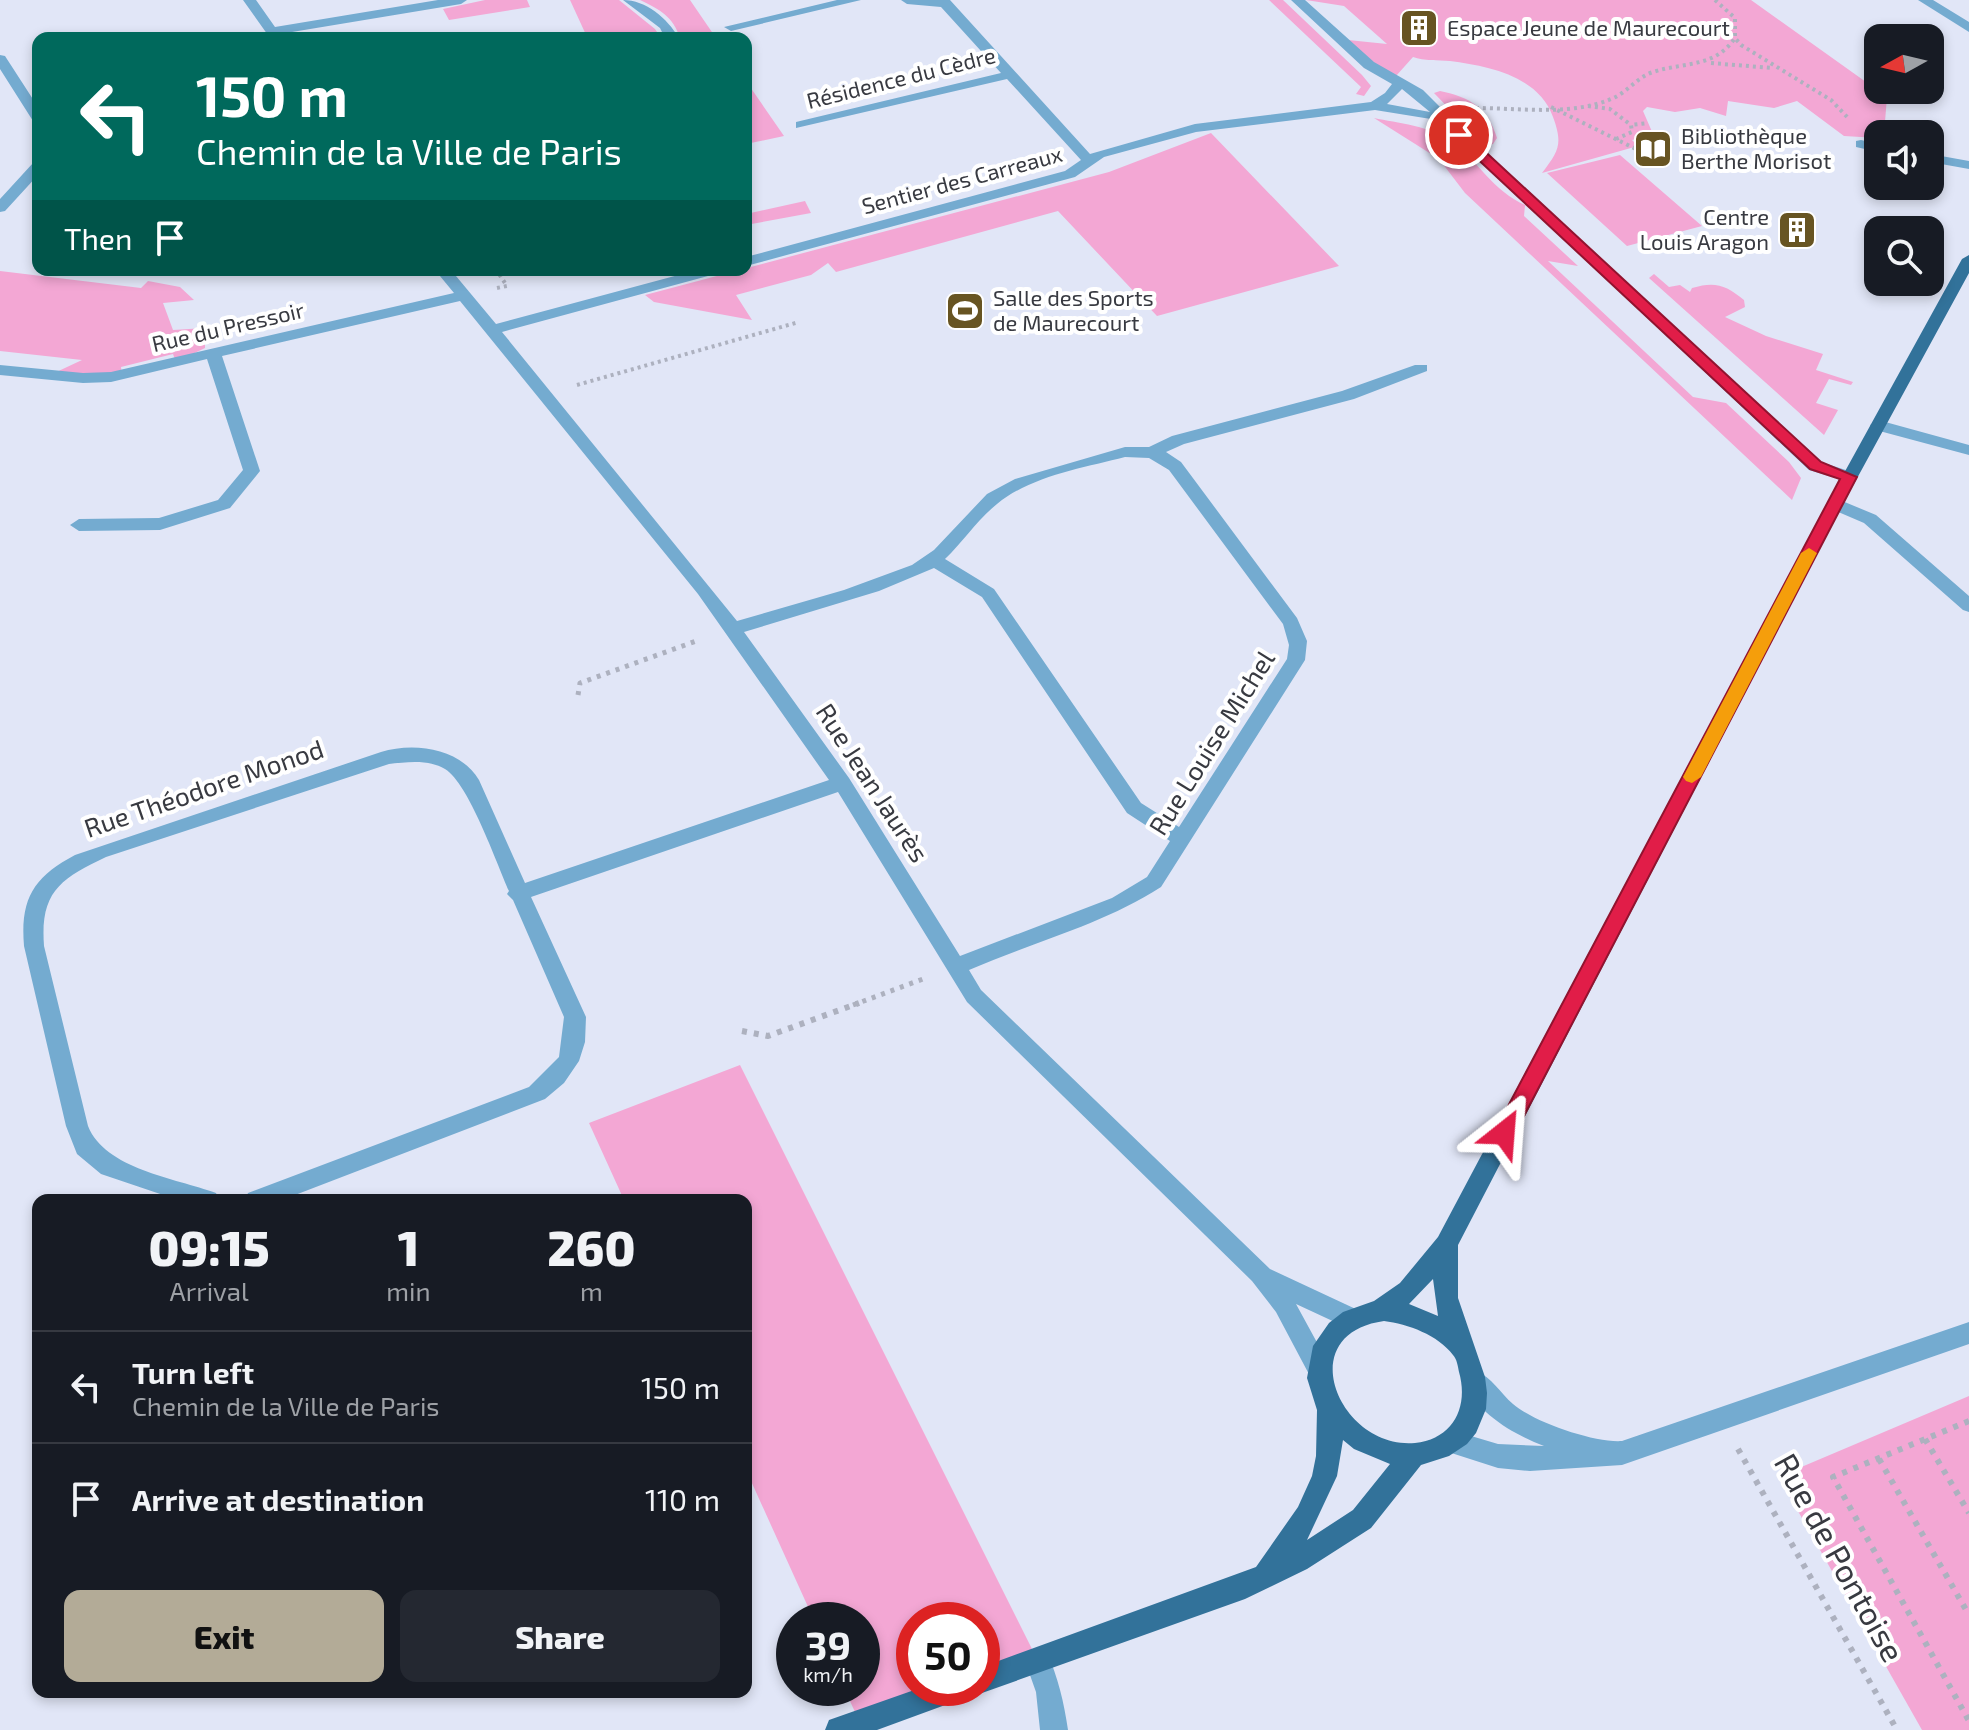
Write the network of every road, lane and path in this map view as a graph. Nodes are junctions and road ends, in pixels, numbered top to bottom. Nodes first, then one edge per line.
1 (249, 0) edge
2 (461, 0) edge
3 (629, 0) edge
4 (855, 0) edge
5 (907, 0) edge
6 (1297, 0) edge
7 (1715, 0) edge
8 (1924, 0) edge
9 (731, 27) dead end
10 (1969, 28) edge
11 (273, 32) edge
12 (286, 32) edge
13 (668, 32) edge
14 (1735, 38) junction
15 (0, 59) edge
16 (1705, 63) junction
17 (1777, 69) junction
18 (1012, 74) junction
19 (1400, 82) junction
20 (1620, 95) junction
21 (1575, 105) junction
22 (1375, 106) junction
23 (1550, 106) junction
24 (32, 109) edge
25 (1437, 112) junction
26 (1621, 117) junction
27 (1648, 123) dead end
28 (801, 125) dead end
29 (1631, 125) junction
30 (1615, 140) junction
31 (1861, 144) joint
32 (1864, 145) edge
33 (1652, 157) dead end
34 (1096, 158) junction
35 (1944, 161) edge
36 (1969, 165) edge
37 (32, 173) edge
38 (0, 208) edge
39 (1969, 259) edge
40 (752, 260) edge
41 (448, 276) edge
42 (692, 276) edge
43 (464, 295) junction
44 (799, 322) dead end
45 (493, 330) junction
46 (213, 353) junction
47 (1421, 368) dead end
48 (0, 370) edge
49 (546, 395) junction
50 (1878, 425) junction
51 (1969, 450) edge
52 (1154, 451) junction
53 (1849, 477) junction
54 (1835, 504) junction
55 (79, 525) dead end
56 (934, 560) junction
57 (1969, 606) edge
58 (732, 629) junction
59 (578, 695) dead end
60 (842, 783) junction
61 (1183, 839) junction
62 (517, 894) junction
63 (955, 967) junction
64 (742, 1031) dead end
65 (190, 1194) edge
66 (272, 1194) edge
67 (1446, 1244) junction
68 (1260, 1274) junction
69 (1378, 1311) junction
70 (1352, 1319) junction
71 (1969, 1333) edge
72 (1460, 1346) junction
73 (1320, 1370) junction
74 (1476, 1382) junction
75 (1329, 1407) junction
76 (1723, 1418) junction
77 (1969, 1421) edge
78 (1925, 1439) junction
79 (1451, 1442) junction
80 (1622, 1453) junction
81 (1413, 1455) junction
82 (1879, 1459) junction
83 (1969, 1513) edge
84 (1257, 1580) junction
85 (1969, 1615) edge
86 (1038, 1661) junction
87 (1000, 1674) edge
88 (907, 1706) edge
89 (1969, 1721) edge
90 (839, 1730) edge
91 (1054, 1730) edge
92 (1897, 1730) edge

1 - 11 street
2 - 12 street
3 - 13 street
4 - 9 street
5 - 18 street, Résidence du Cèdre
6 - 19 street
7 - 14 path
8 - 10 street
14 - 16 path
14 - 17 path
15 - 24 street
16 - 17 path
16 - 20 path
17 - 31 path
18 - 28 street, Résidence du Cèdre
18 - 34 street, Résidence du Cèdre
19 - 22 street
19 - 25 street
20 - 21 path
20 - 26 path
21 - 23 path
21 - 26 path
22 - 25 street, Sentier des Carreaux
22 - 34 street, Sentier des Carreaux
23 - 25 path
23 - 30 path
25 - 53 street
26 - 29 path
27 - 29 path
29 - 30 path
30 - 33 path
31 - 32 street
34 - 40 street, Sentier des Carreaux
35 - 36 street
37 - 38 street
39 - 50 main road
41 - 43 street, Rue Jean Jaurès
42 - 45 street
43 - 45 street, Rue Jean Jaurès
43 - 46 street, Rue du Pressoir
44 - 49 path
45 - 49 street, Rue Jean Jaurès
46 - 48 street, Rue du Pressoir
46 - 55 street
47 - 52 street
49 - 58 street, Rue Jean Jaurès
50 - 51 street
50 - 53 main road
52 - 56 street
52 - 61 street, Rue Louise Michel
53 - 54 main road
54 - 57 street
54 - 67 main road
56 - 58 street
56 - 61 street
58 - 59 path
58 - 60 street, Rue Jean Jaurès
60 - 62 street
60 - 63 street, Rue Jean Jaurès
61 - 63 street, Rue Louise Michel
62 - 65 street, Rue Théodore Monod
62 - 66 street, Rue Théodore Monod
63 - 64 path
63 - 68 street, Rue Jean Jaurès
67 - 69 main road
67 - 72 main road
68 - 70 street, Rue Jean Jaurès
68 - 73 street, Rue Jean Jaurès
69 - 70 main road
69 - 72 main road
70 - 73 main road
71 - 76 street
72 - 74 main road
73 - 75 main road
74 - 79 main road
74 - 80 street
75 - 81 main road
75 - 84 main road
76 - 80 street
76 - 92 path, Rue de Pontoise
77 - 78 path
78 - 82 path
78 - 83 path
79 - 80 street
79 - 81 main road
81 - 84 main road
82 - 85 path
82 - 89 path
84 - 86 main road
86 - 87 main road
86 - 91 street
88 - 90 main road

